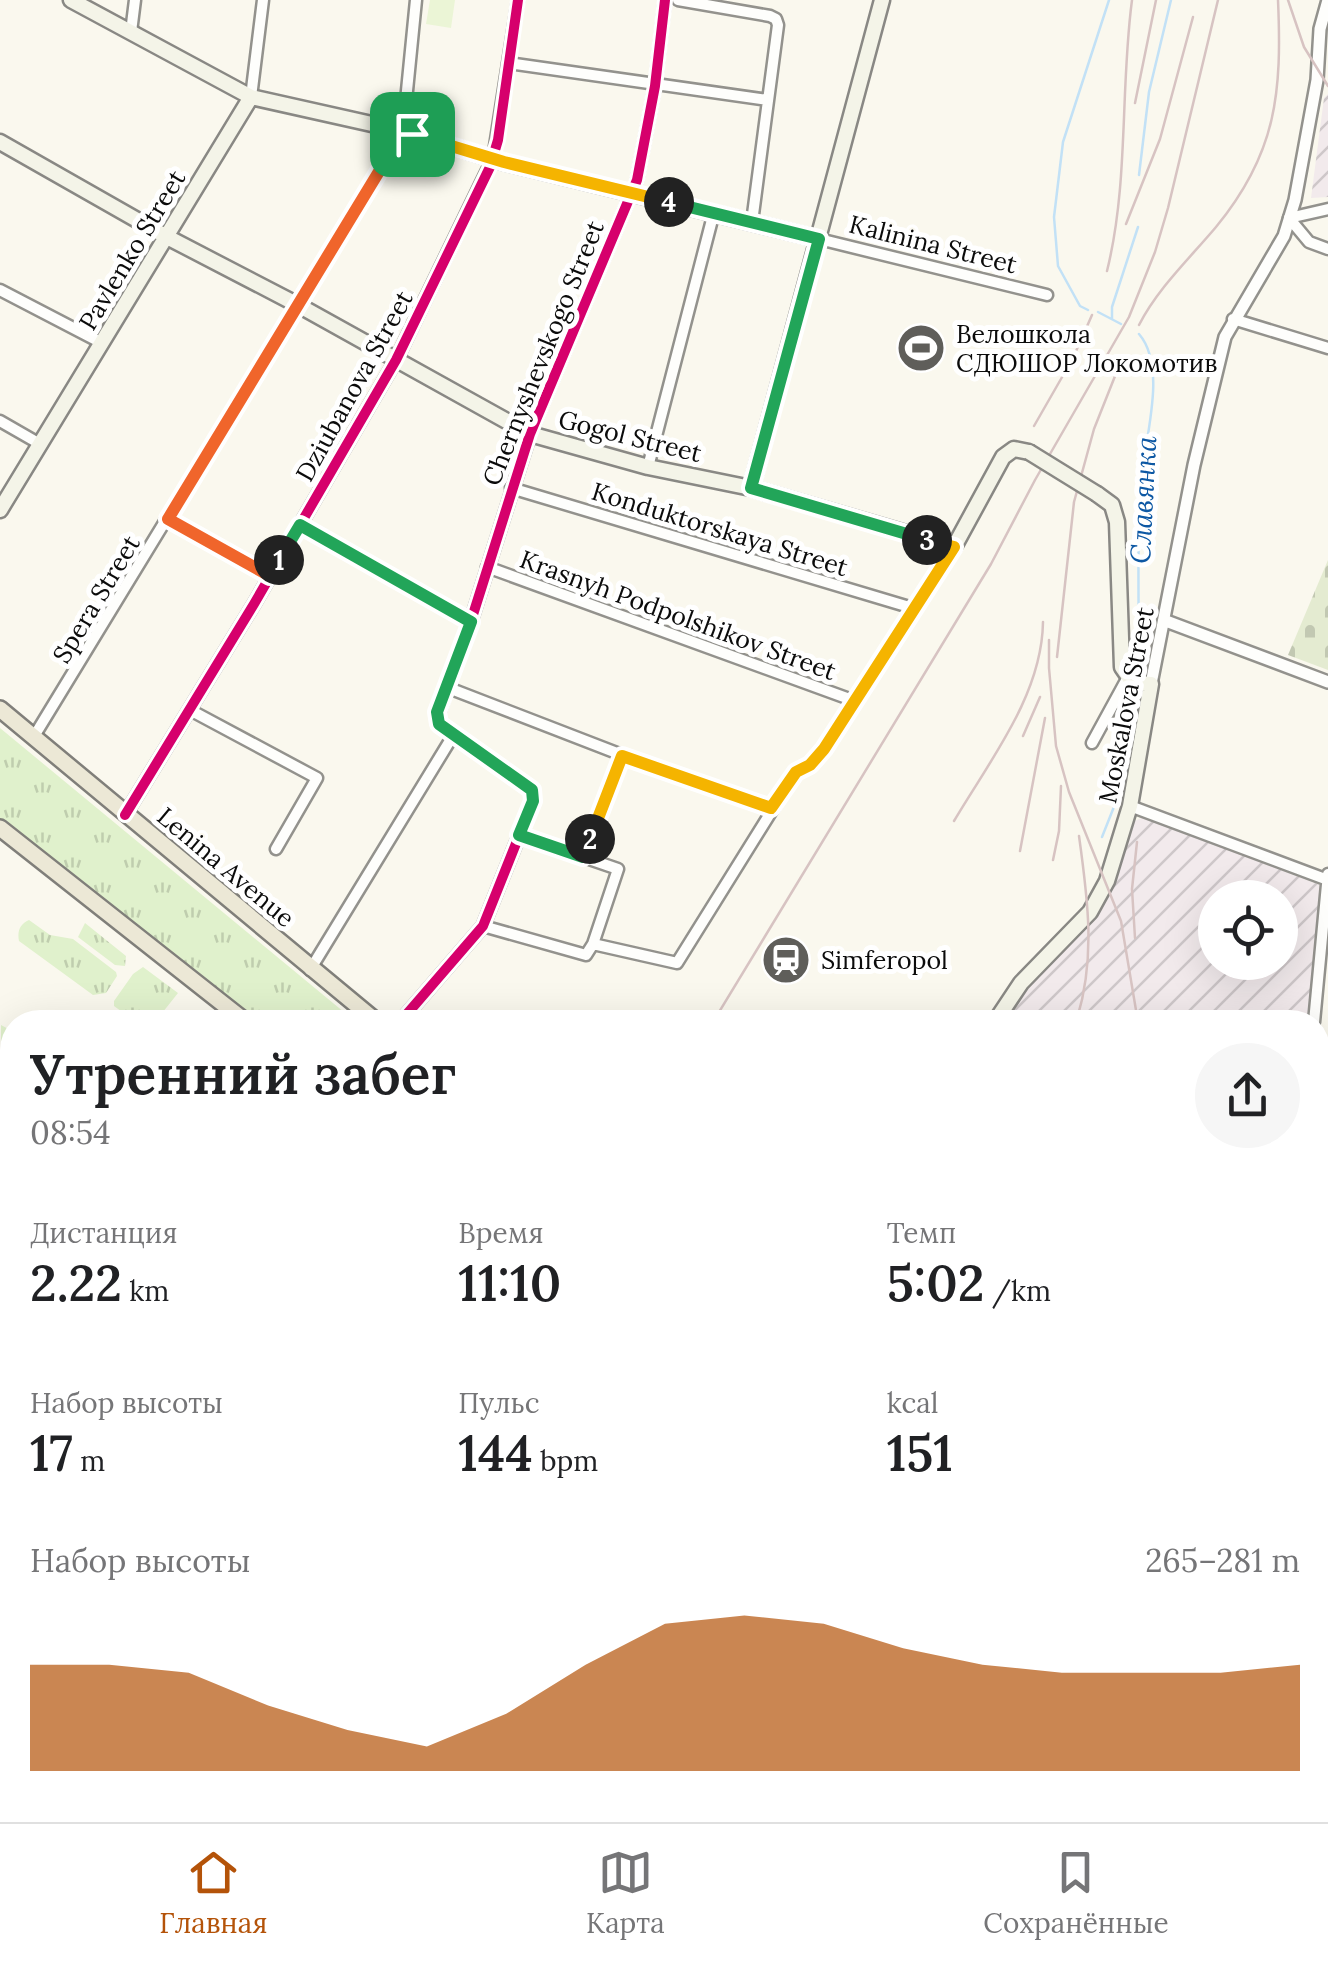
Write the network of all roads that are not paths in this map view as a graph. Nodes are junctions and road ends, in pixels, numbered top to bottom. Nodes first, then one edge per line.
1 (71, 0) edge
2 (135, 0) edge
3 (264, 0) edge
4 (416, 0) edge
5 (518, 0) edge
6 (665, 0) edge
7 (678, 0) edge
8 (882, 0) edge
9 (1328, 0) edge
10 (131, 32) junction
11 (508, 63) junction
12 (1322, 76) edge
13 (655, 86) junction
14 (252, 97) junction
15 (768, 100) junction
16 (403, 132) junction
17 (0, 142) edge
18 (493, 159) junction
19 (632, 193) junction
20 (1328, 208) edge
21 (714, 212) junction
22 (1289, 218) junction
23 (752, 222) junction
24 (166, 237) junction
25 (819, 239) junction
26 (1328, 250) edge
27 (0, 290) edge
28 (1047, 294) dead end
29 (298, 305) junction
30 (1234, 319) junction
31 (102, 342) junction
32 (1328, 348) edge
33 (396, 360) junction
34 (0, 421) edge
35 (530, 434) junction
36 (40, 444) junction
37 (648, 467) junction
38 (512, 488) junction
39 (751, 488) junction
40 (2, 502) edge
41 (168, 519) junction
42 (300, 525) junction
43 (954, 547) junction
44 (487, 567) junction
45 (270, 576) junction
46 (916, 609) junction
47 (1166, 621) junction
48 (471, 622) junction
49 (1128, 677) junction
50 (1328, 682) edge
51 (1152, 684) junction
52 (446, 687) junction
53 (855, 700) junction
54 (0, 709) edge
55 (190, 710) junction
56 (454, 734) junction
57 (33, 738) junction
58 (1092, 743) dead end
59 (622, 756) junction
60 (1130, 806) junction
61 (771, 808) junction
62 (125, 815) junction
63 (0, 828) edge
64 (519, 835) junction
65 (276, 848) dead end
66 (583, 857) junction
67 (1327, 877) edge
68 (484, 926) junction
69 (593, 944) junction
70 (310, 970) junction
71 (231, 1010) edge
72 (362, 1010) edge
73 (410, 1010) edge
74 (1003, 1010) edge
75 (1315, 1010) edge

1 - 10 main road, Kalinina Street
2 - 10 street
3 - 14 street, Pavlenko Street
4 - 16 street, Spera Street
5 - 11 street, Dziubanova Street
6 - 13 street, Chernyshevskogo Street
7 - 15 street
8 - 25 main road
9 - 12 street, Moskalova Street
10 - 14 main road, Kalinina Street
11 - 13 street
11 - 18 street, Dziubanova Street
12 - 22 street, Moskalova Street
13 - 15 street
13 - 19 street, Chernyshevskogo Street
14 - 16 main road, Kalinina Street
14 - 24 main road, Pavlenko Street
15 - 23 street
16 - 18 main road, Kalinina Street
16 - 29 street, Spera Street
17 - 24 main road, Gogol Street
18 - 19 main road, Kalinina Street
18 - 33 street, Dziubanova Street
19 - 21 main road, Kalinina Street
19 - 35 street, Chernyshevskogo Street
20 - 22 street
21 - 23 main road, Kalinina Street
21 - 37 street
22 - 26 street
22 - 30 street, Moskalova Street
23 - 25 main road, Kalinina Street
24 - 29 main road, Gogol Street
24 - 31 main road, Pavlenko Street
25 - 28 street, Kalinina Street
25 - 39 main road
27 - 31 street
29 - 33 main road, Gogol Street
29 - 41 street, Spera Street
30 - 32 street
30 - 47 street, Moskalova Street
31 - 36 main road, Pavlenko Street
33 - 35 main road, Gogol Street
33 - 42 street, Dziubanova Street
34 - 36 street
35 - 37 main road, Gogol Street
35 - 38 street, Chernyshevskogo Street
36 - 40 main road, Pavlenko Street
37 - 39 main road, Gogol Street
38 - 44 street, Chernyshevskogo Street
38 - 46 street, Konduktorskaya Street
39 - 43 main road, Gogol Street
41 - 45 street
41 - 57 street, Spera Street
42 - 45 street, Dziubanova Street
42 - 48 street
43 - 46 street
43 - 49 main road, bridge
44 - 48 street, Chernyshevskogo Street
44 - 53 street, Krasnyh Podpolshikov Street
45 - 55 street, Dziubanova Street
46 - 53 street
47 - 50 street
47 - 51 street, Moskalova Street
48 - 52 street, Chernyshevskogo Street
49 - 51 main road
49 - 58 street
51 - 60 main road, Moskalova Street
52 - 56 street, Chernyshevskogo Street
52 - 59 street
53 - 61 street
54 - 57 main road, Lenina Avenue
55 - 62 street, Dziubanova Street
55 - 65 street
56 - 64 street
56 - 70 street
57 - 62 main road, Lenina Avenue
59 - 61 street
59 - 66 street
60 - 67 street
60 - 74 main road, Moskalova Street
61 - 69 street
62 - 70 main road, Lenina Avenue
63 - 71 main road
64 - 66 street
64 - 68 street
66 - 69 street
67 - 75 street
68 - 69 street
68 - 73 street
70 - 72 main road, Lenina Avenue

